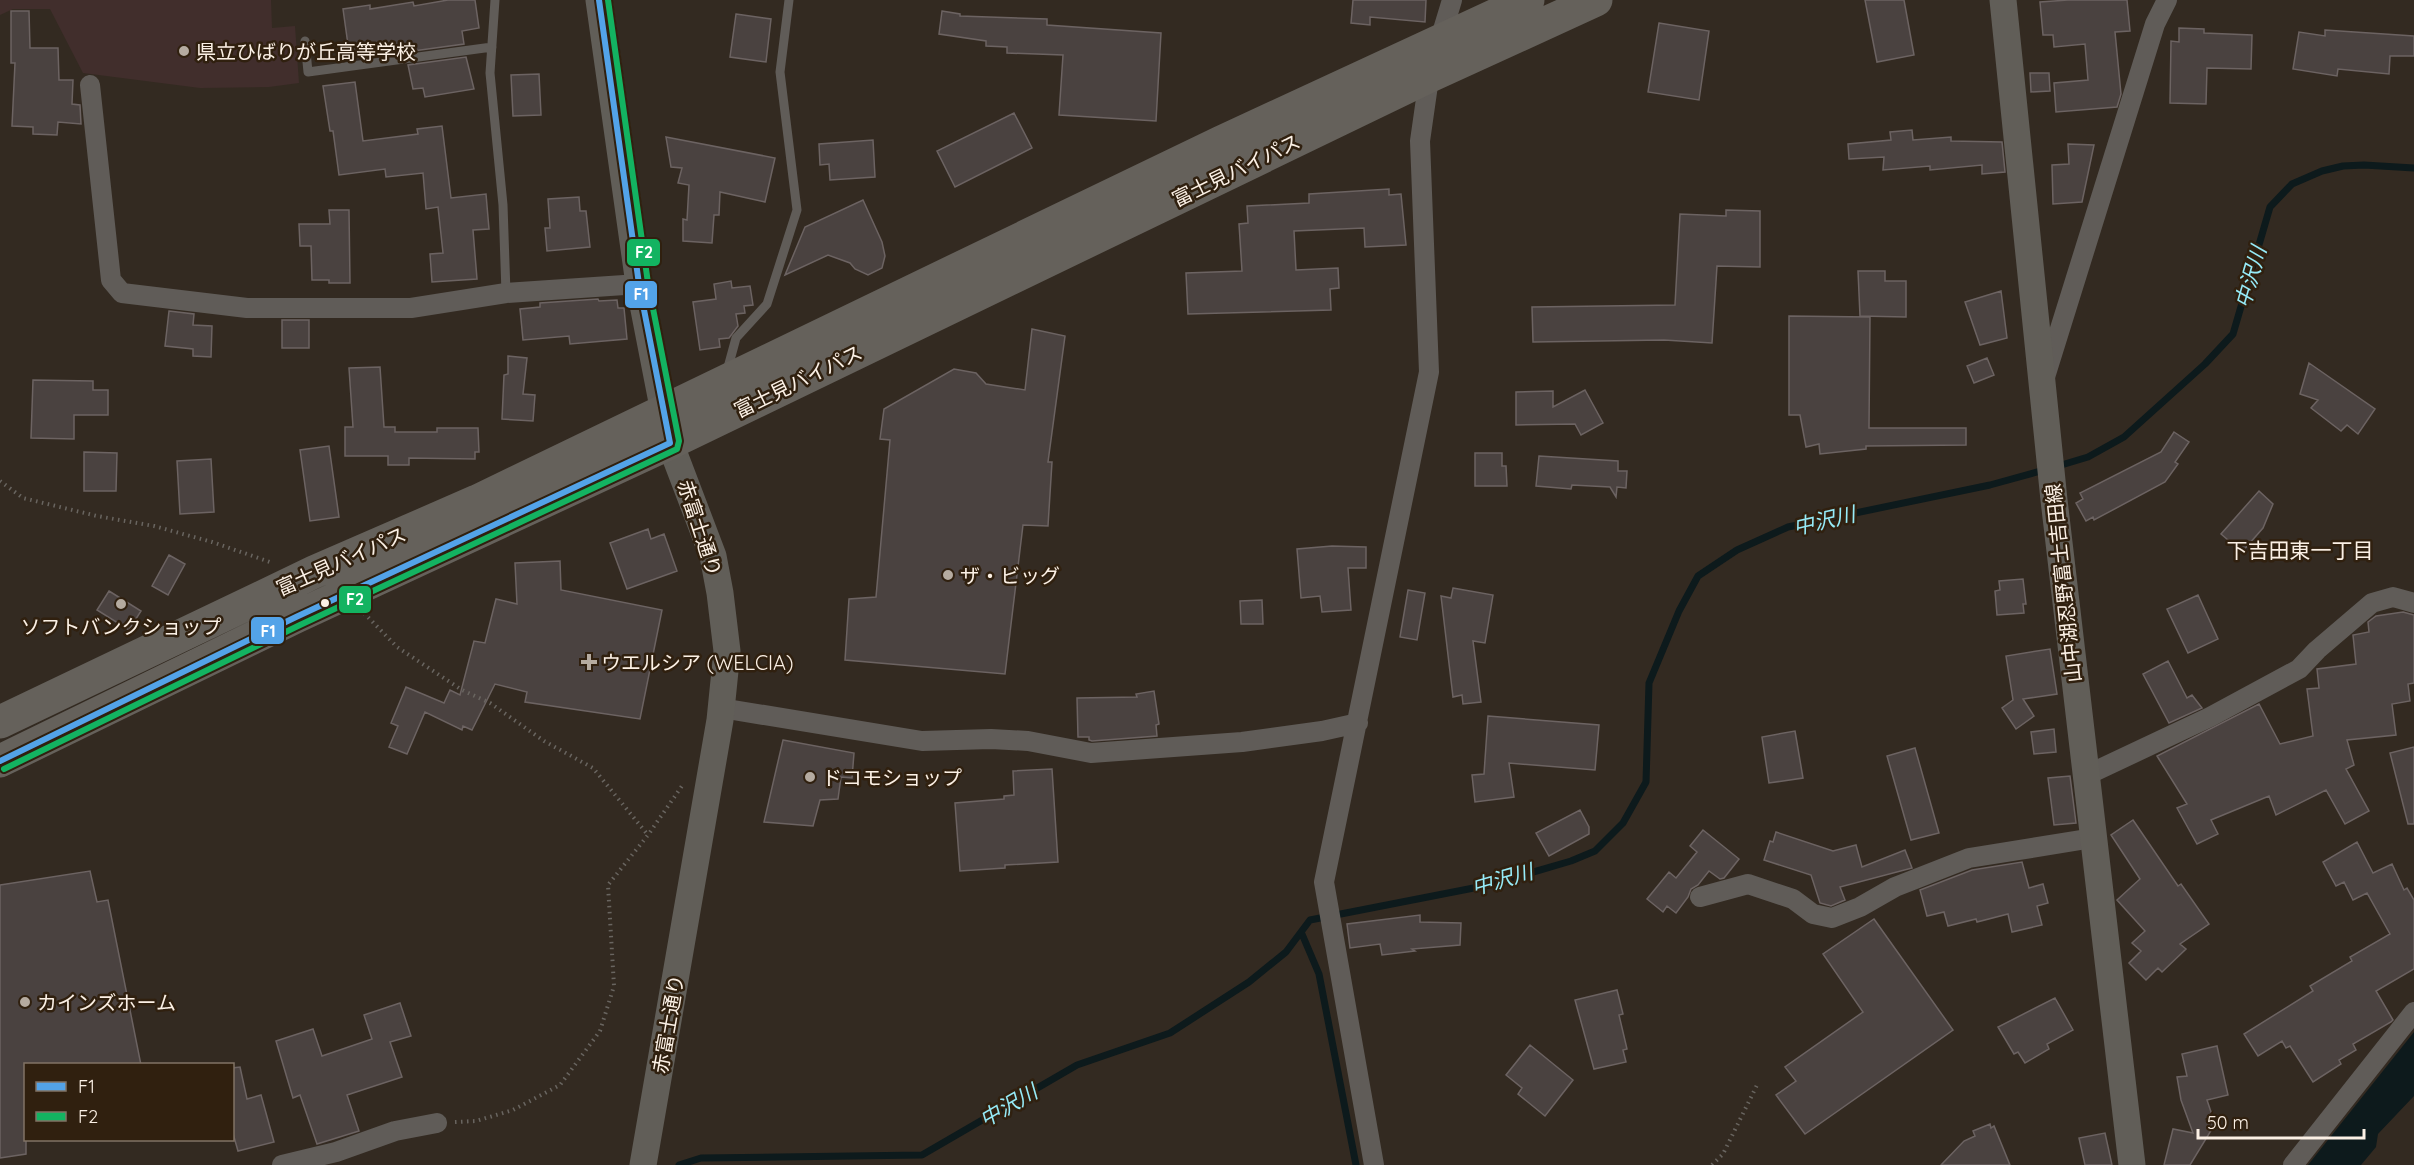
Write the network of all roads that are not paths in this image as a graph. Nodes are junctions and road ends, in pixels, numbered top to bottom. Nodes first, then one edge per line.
1 (495, 0) edge
2 (600, 0) edge
3 (789, 0) edge
4 (1452, 0) edge
5 (1528, 0) edge
6 (1596, 0) edge
7 (2003, 0) edge
8 (2167, 0) edge
9 (305, 41) dead end
10 (1439, 42) junction
11 (492, 46) junction
12 (1428, 77) junction
13 (90, 86) dead end
14 (639, 284) junction
15 (506, 293) junction
16 (724, 382) junction
17 (2043, 394) junction
18 (665, 409) junction
19 (670, 443) junction
20 (2414, 603) edge
21 (722, 708) junction
22 (0, 722) edge
23 (1358, 723) junction
24 (0, 761) edge
25 (2085, 776) junction
26 (2093, 838) junction
27 (1700, 897) dead end
28 (2414, 1012) edge
29 (436, 1123) road end
30 (337, 1159) edge
31 (282, 1165) edge
32 (643, 1165) edge
33 (1374, 1165) edge
34 (2132, 1165) edge
35 (2293, 1165) edge

1 - 11 lane
2 - 14 street, 赤富士通り
3 - 16 lane
4 - 10 street
5 - 10 highway, 富士見バイパス
6 - 12 highway, 富士見バイパス
7 - 17 street, 山中湖忍野富士吉田線
8 - 17 street
9 - 11 lane
10 - 12 street
10 - 16 highway, 富士見バイパス
11 - 15 lane
12 - 19 highway, 富士見バイパス
12 - 23 street
13 - 15 street
14 - 15 street
14 - 18 street, 赤富士通り
16 - 18 highway, 富士見バイパス
17 - 25 street, 山中湖忍野富士吉田線
18 - 19 street, 赤富士通り
18 - 22 highway, 富士見バイパス
19 - 21 street, 赤富士通り
19 - 24 highway, 富士見バイパス
20 - 25 street
21 - 23 street
21 - 32 street, 赤富士通り
23 - 33 street
25 - 26 street, 山中湖忍野富士吉田線
26 - 27 street
26 - 34 street, 山中湖忍野富士吉田線
28 - 35 street
29 - 30 street
30 - 31 street

